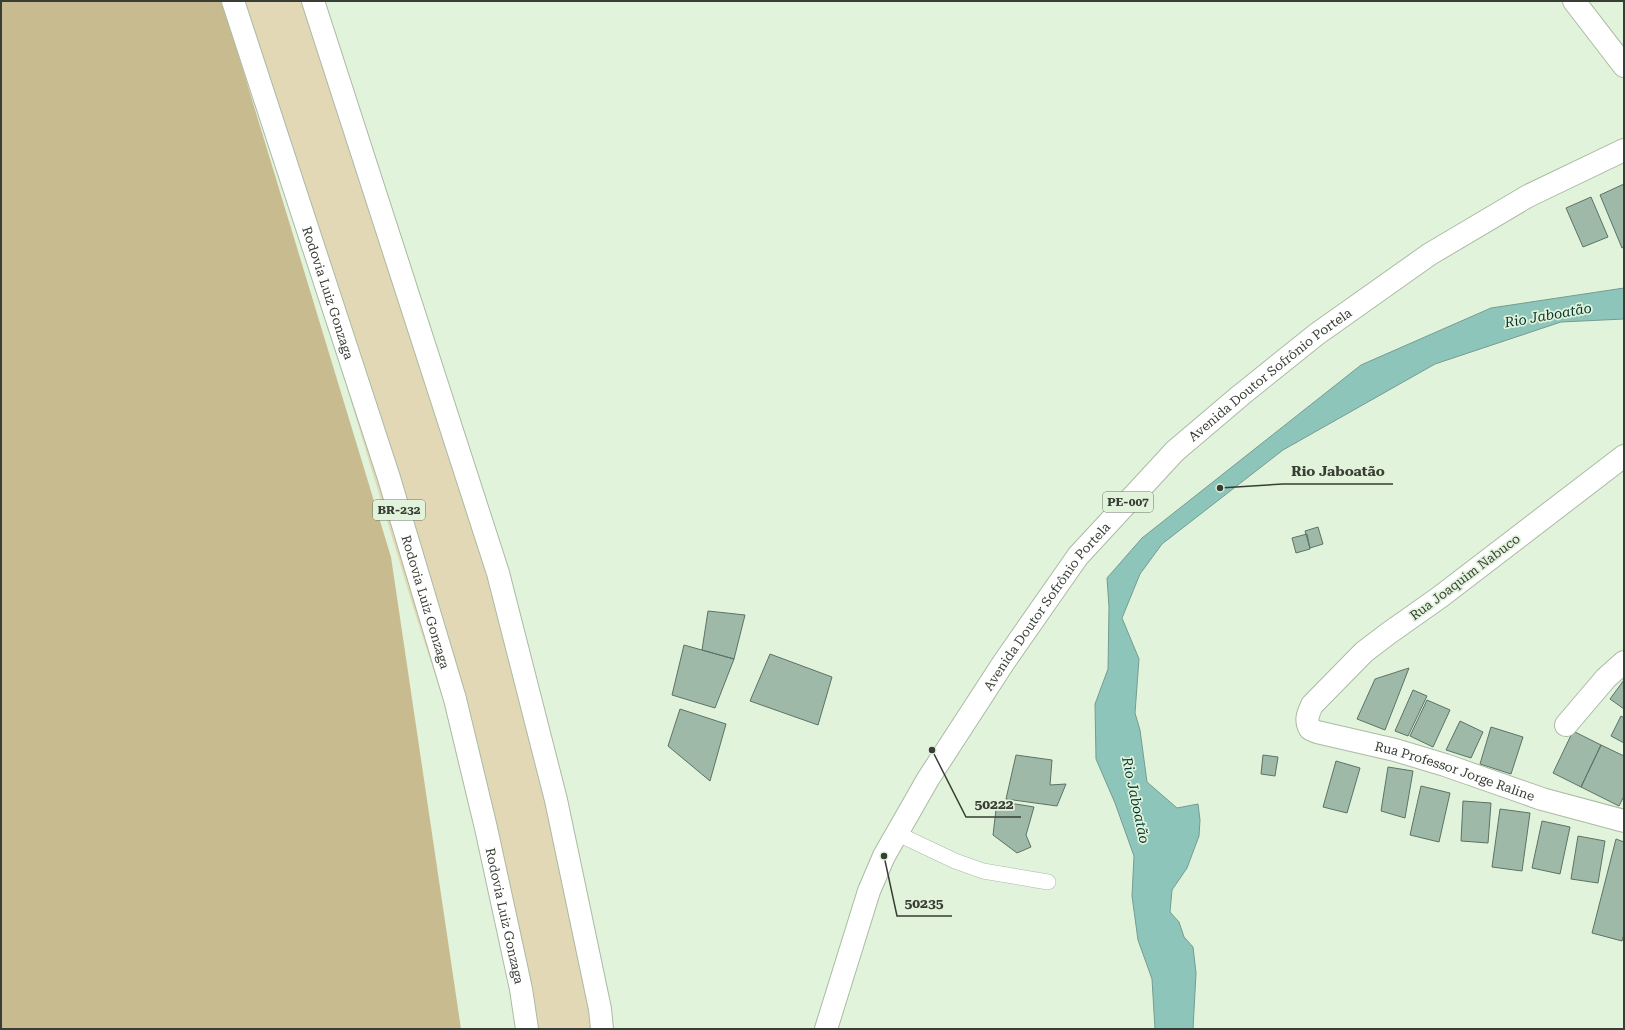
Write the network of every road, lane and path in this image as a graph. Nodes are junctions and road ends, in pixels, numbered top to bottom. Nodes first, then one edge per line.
1 (233, 1) edge
2 (312, 1) edge
3 (1574, 1) edge
4 (1624, 66) edge
5 (1624, 150) edge
6 (1624, 456) edge
7 (1624, 662) edge
8 (1312, 705) joint
9 (1566, 724) dead end
10 (1624, 822) edge
11 (898, 834) junction
12 (1048, 882) dead end
13 (526, 1029) edge
14 (602, 1029) edge
15 (826, 1029) edge

1 - 13 main road, Rodovia Luiz Gonzaga / BR-232
2 - 14 main road
3 - 4 main road
5 - 11 main road, Avenida Doutor Sofrônio Portela / PE-007
6 - 8 main road, Rua Joaquim Nabuco
7 - 9 main road
8 - 10 main road, Rua Professor Jorge Raline
11 - 12 lane
11 - 15 main road, Avenida Doutor Sofrônio Portela / PE-007

